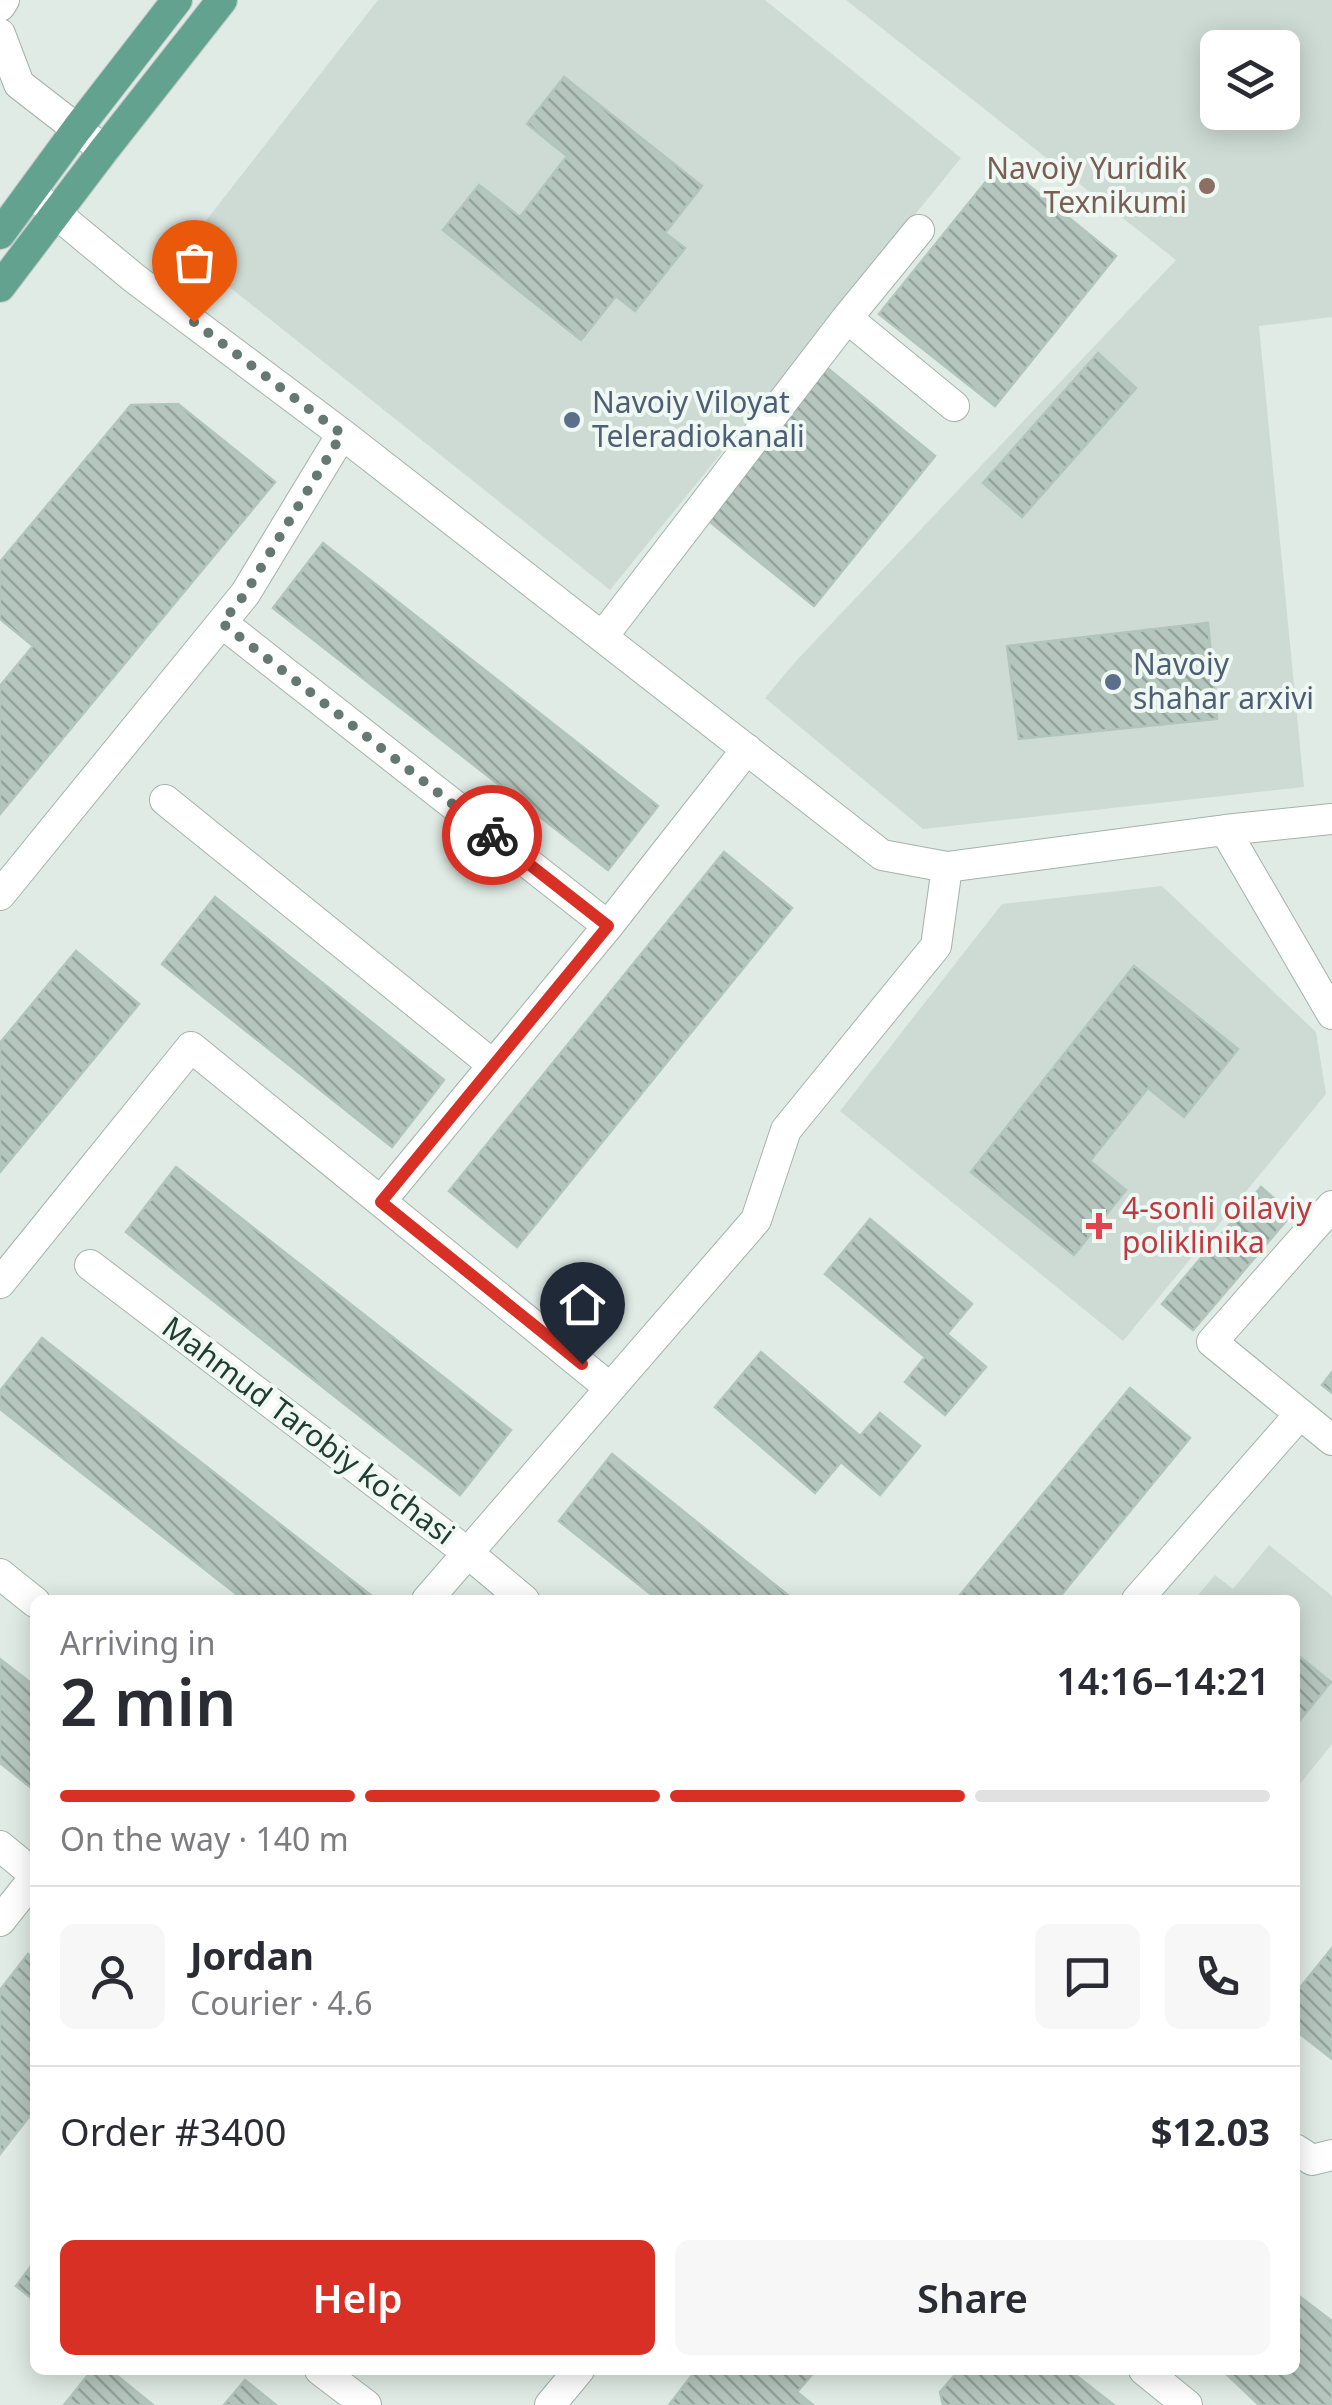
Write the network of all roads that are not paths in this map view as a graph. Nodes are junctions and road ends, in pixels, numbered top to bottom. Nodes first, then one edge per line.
1 (177, 0) edge
2 (222, 0) edge
3 (0, 34) edge
4 (77, 129) junction
5 (104, 150) junction
6 (31, 193) junction
7 (56, 213) junction
8 (919, 230) dead end
9 (0, 234) edge
10 (0, 287) edge
11 (847, 318) junction
12 (954, 406) dead end
13 (342, 434) junction
14 (222, 623) junction
15 (603, 636) junction
16 (747, 749) junction
17 (165, 800) dead end
18 (1332, 819) edge
19 (1225, 830) junction
20 (947, 866) junction
21 (0, 895) edge
22 (608, 926) junction
23 (1332, 1014) edge
24 (493, 1066) junction
25 (381, 1202) junction
26 (1332, 1206) edge
27 (90, 1265) dead end
28 (0, 1282) edge
29 (610, 1388) junction
30 (1300, 1414) junction
31 (1332, 1440) edge
32 (468, 1554) junction
33 (0, 1574) edge
34 (431, 1595) edge
35 (518, 1595) edge
36 (1141, 1595) edge
37 (30, 1598) edge
38 (0, 1846) edge
39 (30, 1872) edge
40 (30, 1882) edge
41 (0, 1921) edge
42 (1300, 2152) edge
43 (1332, 2155) edge
44 (327, 2375) edge
45 (575, 2375) edge
46 (1150, 2375) edge
47 (366, 2405) edge
48 (550, 2405) edge
49 (1188, 2405) edge

1 - 4 main road
2 - 5 main road
3 - 4 street
4 - 5 street
4 - 6 main road
5 - 7 main road
6 - 7 street
6 - 9 main road
7 - 10 main road
7 - 13 street
8 - 11 street
11 - 12 street
11 - 15 street
13 - 14 street
13 - 15 street
14 - 21 street
14 - 22 street
15 - 16 street
16 - 20 street
16 - 22 street
17 - 24 street
18 - 19 street
19 - 20 street
19 - 23 street
20 - 29 street
22 - 24 street
24 - 25 street
25 - 28 street
25 - 29 street
26 - 30 street
27 - 32 street, Mahmud Tarobiy ko'chasi
29 - 32 street
30 - 31 street
30 - 36 street
32 - 34 street
32 - 35 street, Mahmud Tarobiy ko'chasi
33 - 37 street
38 - 39 street
40 - 41 street
42 - 43 street
44 - 47 street
45 - 48 street
46 - 49 street

